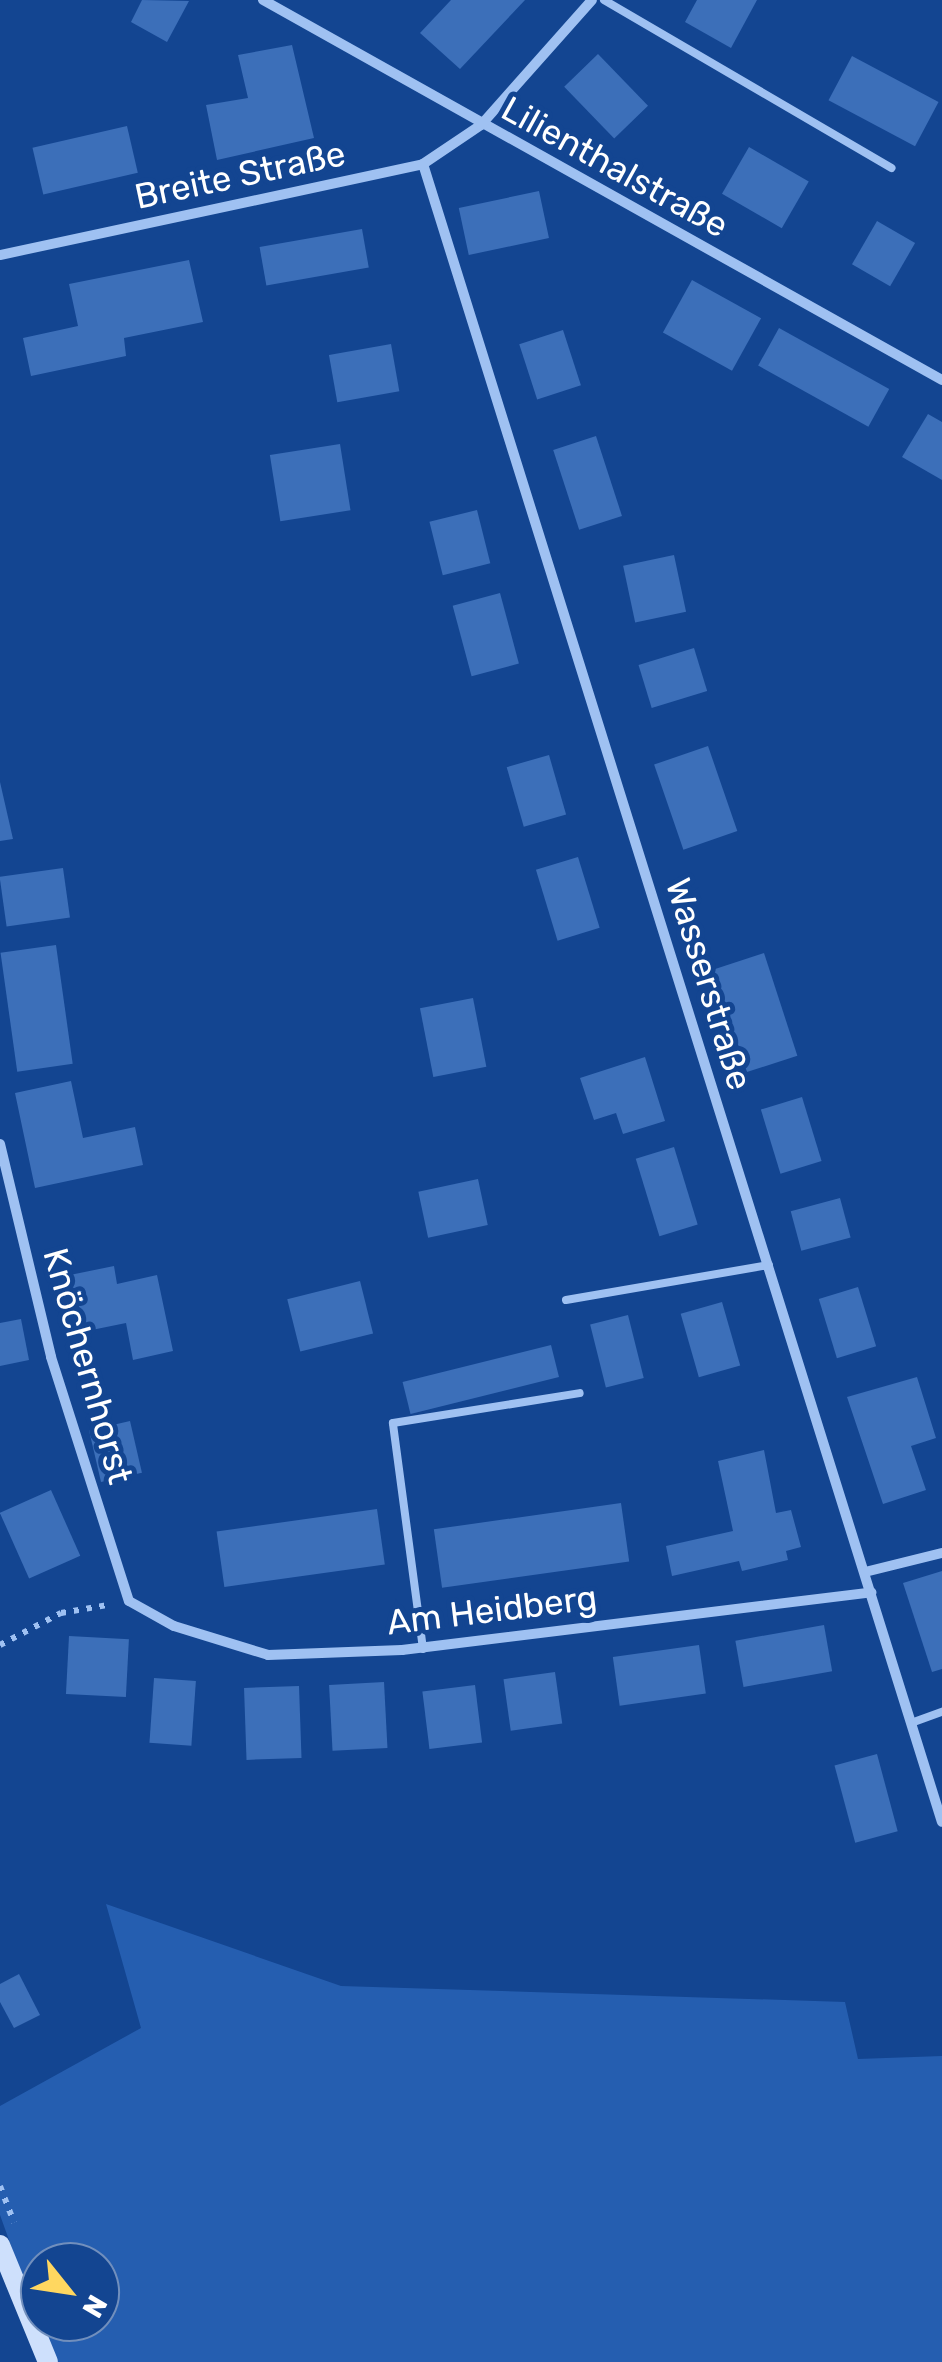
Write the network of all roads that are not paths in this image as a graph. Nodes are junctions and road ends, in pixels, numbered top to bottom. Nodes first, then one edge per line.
1 (262, 0) edge
2 (592, 0) edge
3 (604, 0) edge
4 (481, 125) junction
5 (423, 164) junction
6 (891, 168) dead end
7 (0, 254) edge
8 (942, 380) edge
9 (0, 1144) edge
10 (768, 1266) junction
11 (566, 1300) dead end
12 (580, 1394) dead end
13 (942, 1553) edge
14 (865, 1572) junction
15 (870, 1592) junction
16 (129, 1602) joint
17 (422, 1649) junction
18 (942, 1712) edge
19 (912, 1723) junction
20 (942, 1822) edge
21 (0, 2246) edge
22 (48, 2362) edge

1 - 4 street, Lilienthalstraße
2 - 4 street, Breite Straße
3 - 6 lane
4 - 5 street, Breite Straße
4 - 8 street, Lilienthalstraße
5 - 7 street, Breite Straße
5 - 10 street, Wasserstraße
9 - 16 street, Knöchernhorst
10 - 11 lane
10 - 14 street, Wasserstraße
12 - 17 lane
13 - 14 street
14 - 15 street, Wasserstraße
15 - 17 street, Am Heidberg
15 - 19 street, Wasserstraße
16 - 17 street, Am Heidberg
18 - 19 lane
19 - 20 street, Wasserstraße
21 - 22 street

